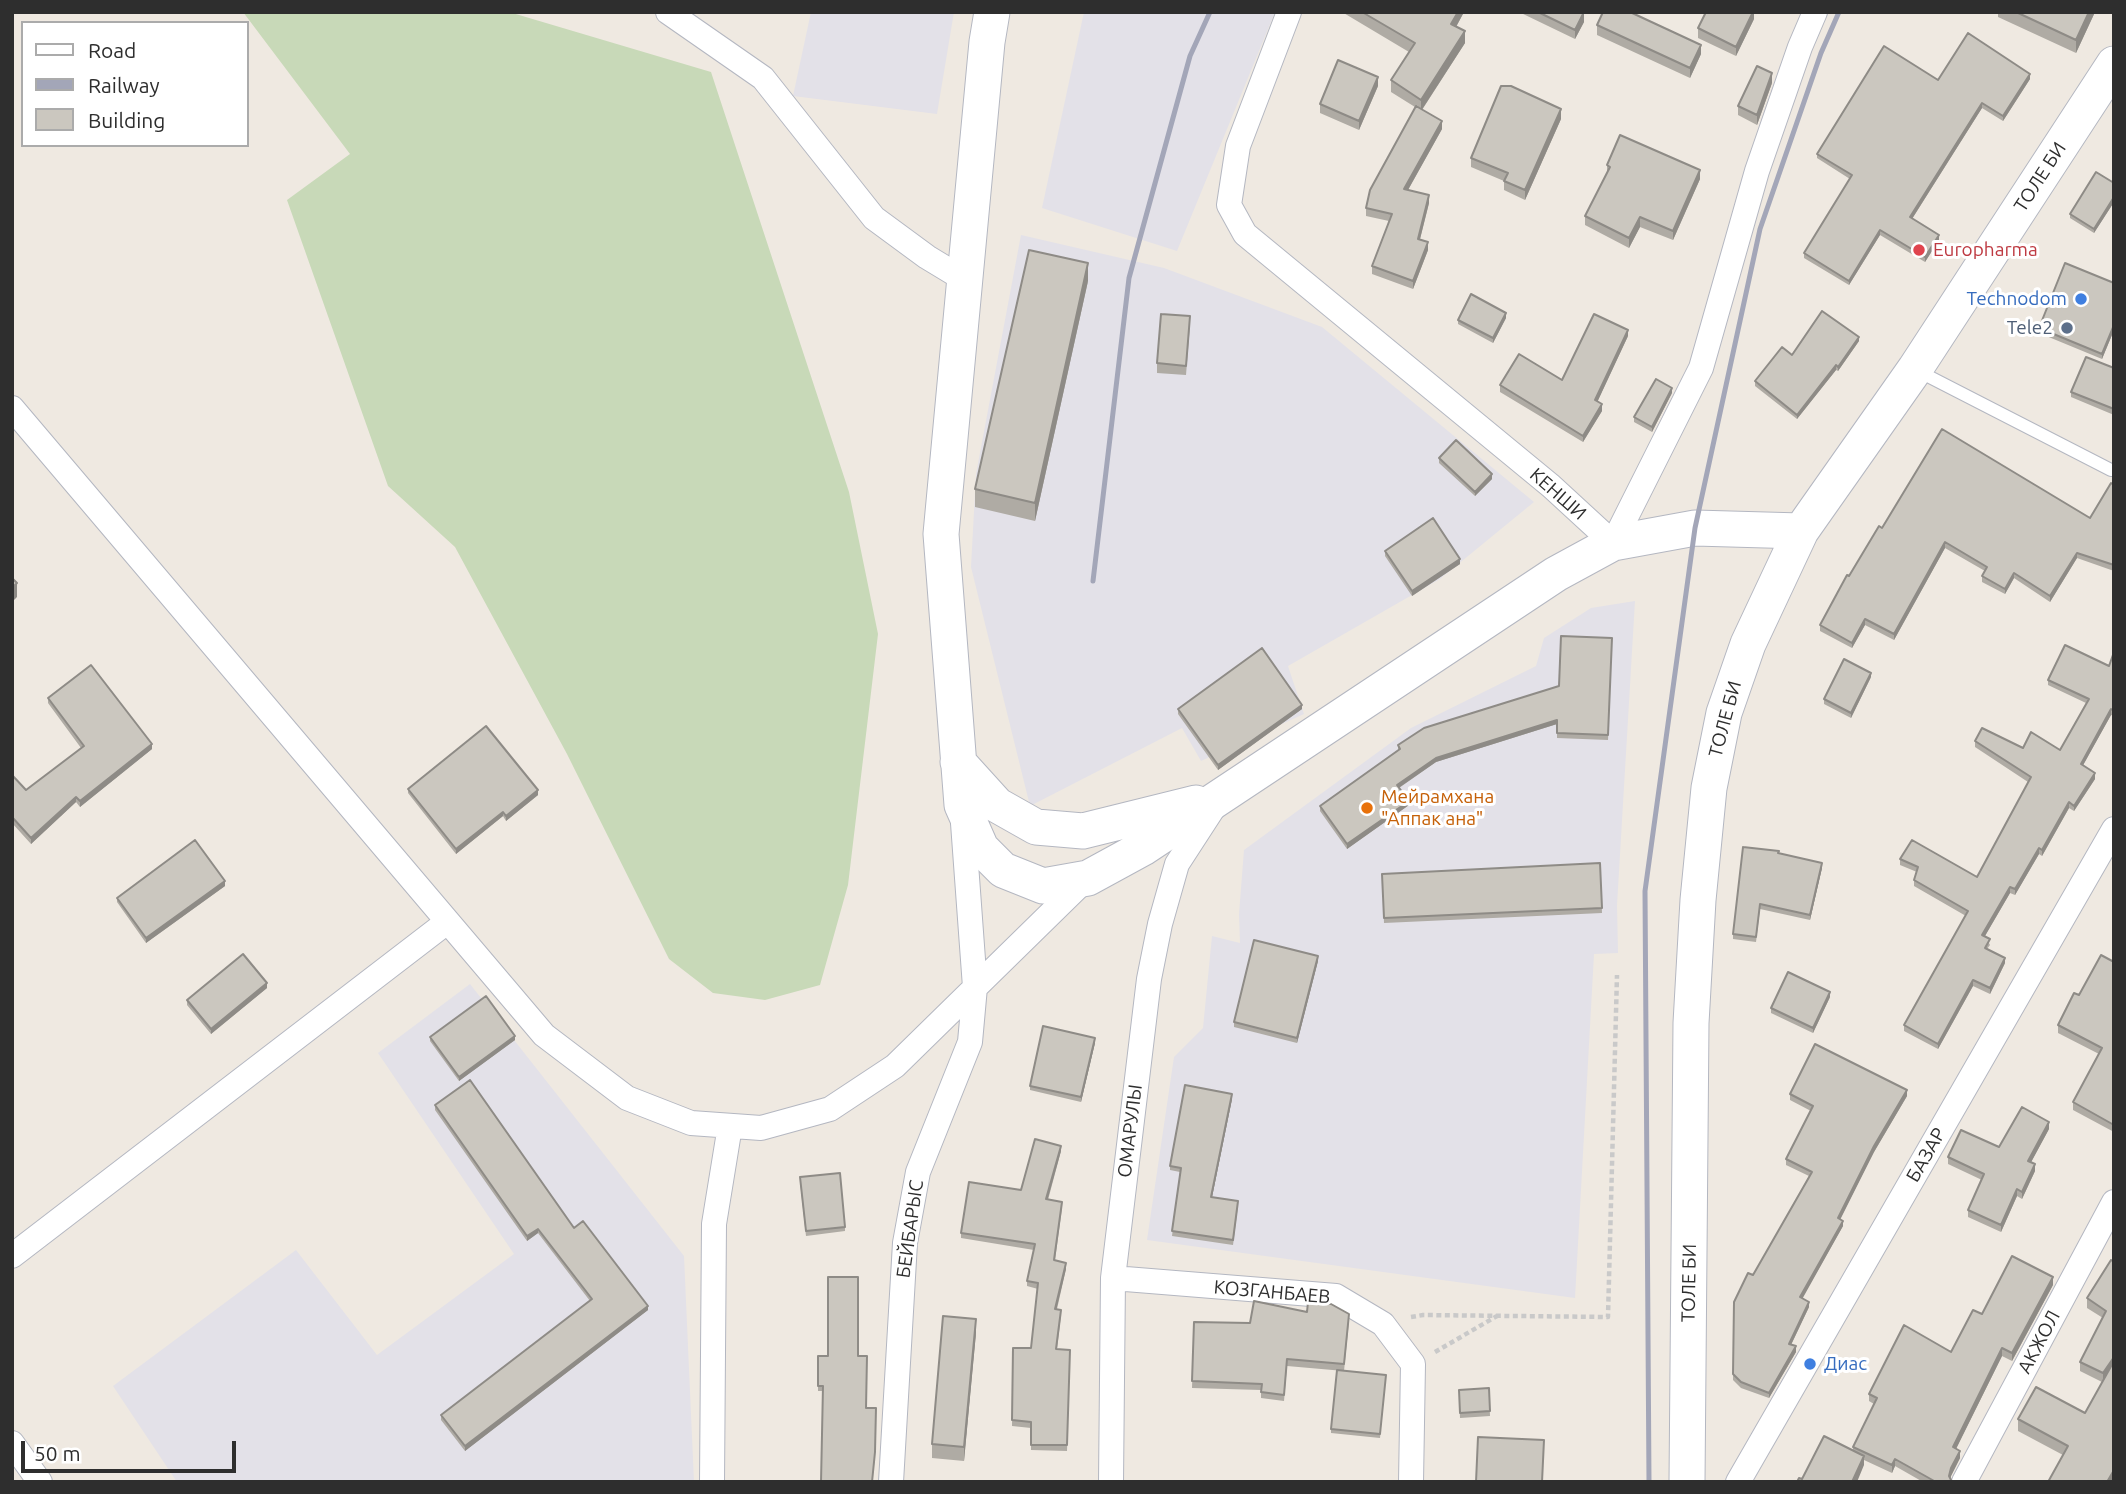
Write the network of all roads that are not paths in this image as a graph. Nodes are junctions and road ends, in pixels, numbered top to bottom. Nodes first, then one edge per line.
1 (668, 12) edge
2 (992, 12) edge
3 (1289, 12) edge
4 (1815, 12) edge
5 (2114, 64) edge
6 (965, 280) junction
7 (1914, 369) junction
8 (12, 408) edge
9 (2111, 471) dead end
10 (1801, 531) junction
11 (1613, 543) junction
12 (958, 762) junction
13 (1220, 797) junction
14 (962, 805) junction
15 (2114, 829) edge
16 (1088, 878) junction
17 (447, 922) junction
18 (975, 987) junction
19 (730, 1126) junction
20 (2114, 1202) edge
21 (12, 1256) edge
22 (1113, 1278) junction
23 (12, 1443) edge
24 (40, 1482) edge
25 (712, 1482) edge
26 (891, 1482) edge
27 (1111, 1482) edge
28 (1411, 1482) edge
29 (1687, 1482) edge
30 (1738, 1482) edge
31 (1964, 1482) edge

1 - 6 street
2 - 6 main road
3 - 11 street, КЕНШИ
4 - 11 street
5 - 7 main road, ТОЛЕ БИ
6 - 12 main road
7 - 9 lane
7 - 10 main road, ТОЛЕ БИ
8 - 17 street
10 - 11 main road
10 - 29 main road, ТОЛЕ БИ
11 - 13 main road
12 - 13 main road
12 - 14 main road
13 - 16 main road
13 - 22 street, ОМАРУЛЫ
14 - 16 main road
14 - 18 street, БЕЙБАРЫС
15 - 30 street, БАЗАР
16 - 18 street
17 - 19 street
17 - 21 street
18 - 19 street
18 - 26 street, БЕЙБАРЫС
19 - 25 street
20 - 31 street, АКЖОЛ
22 - 27 street, ОМАРУЛЫ
22 - 28 street, КОЗГАНБАЕВ
23 - 24 street

